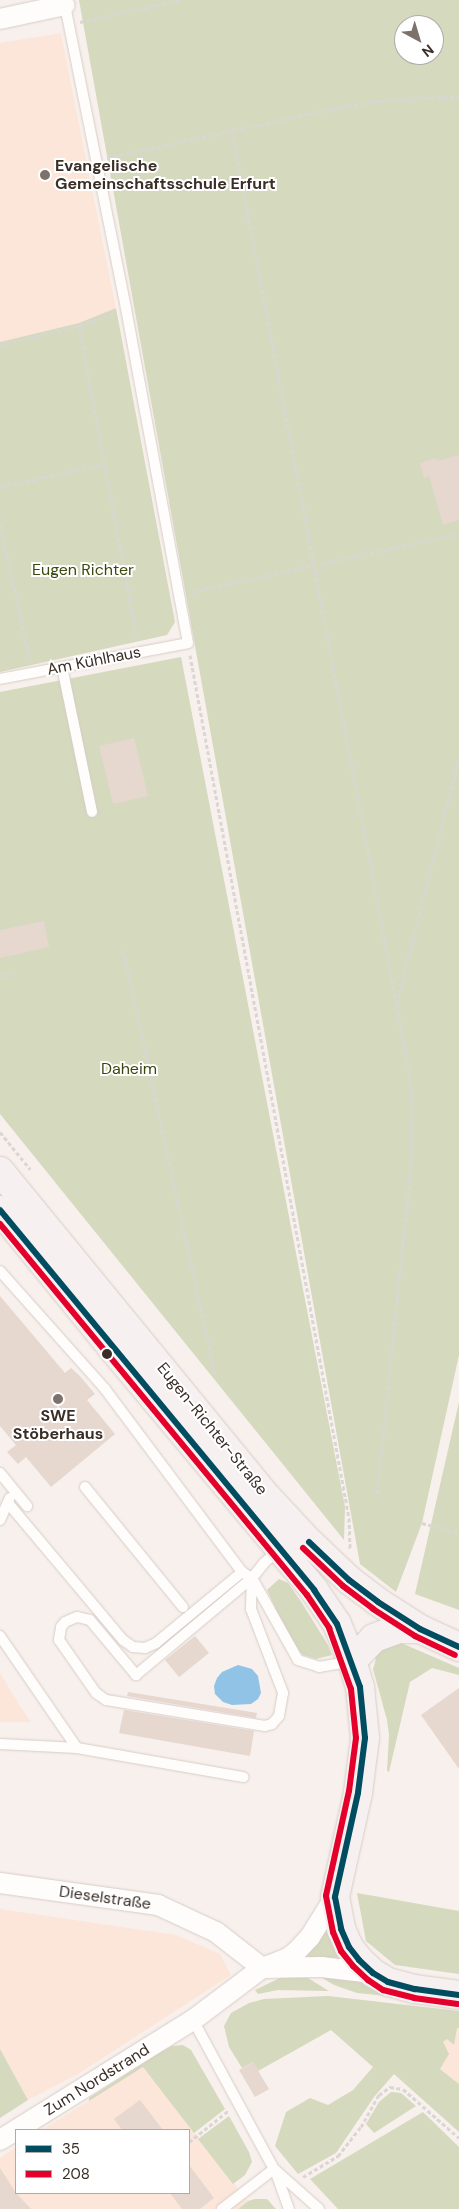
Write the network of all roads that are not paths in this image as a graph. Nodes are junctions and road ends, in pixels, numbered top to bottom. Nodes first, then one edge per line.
1 (67, 14) joint
2 (0, 19) edge
3 (62, 667) junction
4 (0, 680) edge
5 (92, 812) dead end
6 (0, 1171) edge
7 (0, 1210) edge
8 (0, 1271) edge
9 (0, 1474) edge
10 (84, 1487) dead end
11 (14, 1490) junction
12 (8, 1503) junction
13 (27, 1506) dead end
14 (0, 1520) edge
15 (280, 1550) junction
16 (242, 1572) junction
17 (252, 1578) junction
18 (183, 1607) dead end
19 (420, 1629) junction
20 (0, 1636) edge
21 (459, 1647) edge
22 (352, 1661) junction
23 (0, 1744) edge
24 (77, 1748) junction
25 (244, 1777) dead end
26 (0, 1883) edge
27 (336, 1893) junction
28 (262, 1968) junction
29 (373, 1973) junction
30 (459, 1995) edge
31 (193, 2020) junction
32 (18, 2129) edge
33 (15, 2131) edge
34 (0, 2140) edge
35 (274, 2169) junction
36 (222, 2209) edge
37 (289, 2209) edge
38 (318, 2209) edge

1 - 2 street
1 - 3 lane, Am Kühlhaus
3 - 4 lane, Am Kühlhaus
3 - 5 lane
6 - 19 main road, Eugen-Richter-Straße
7 - 15 main road, Eugen-Richter-Straße
8 - 16 lane
9 - 11 lane
10 - 18 lane
11 - 12 lane
11 - 13 lane
12 - 14 lane
12 - 16 lane
15 - 17 lane
15 - 22 main road, Eugen-Richter-Straße
16 - 17 lane
17 - 17 lane
17 - 22 lane
19 - 21 main road, Eugen-Richter-Straße
19 - 22 main road
20 - 24 lane
22 - 27 main road, Eugen-Richter-Straße
23 - 24 lane
24 - 25 lane
26 - 28 street, Dieselstraße
27 - 28 street, Zum Nordstrand
27 - 29 main road
28 - 29 street
28 - 31 street, Zum Nordstrand
29 - 30 main road
31 - 32 street, Zum Nordstrand
31 - 35 lane
33 - 34 street, Zum Nordstrand
35 - 36 lane
35 - 37 lane
35 - 38 lane

